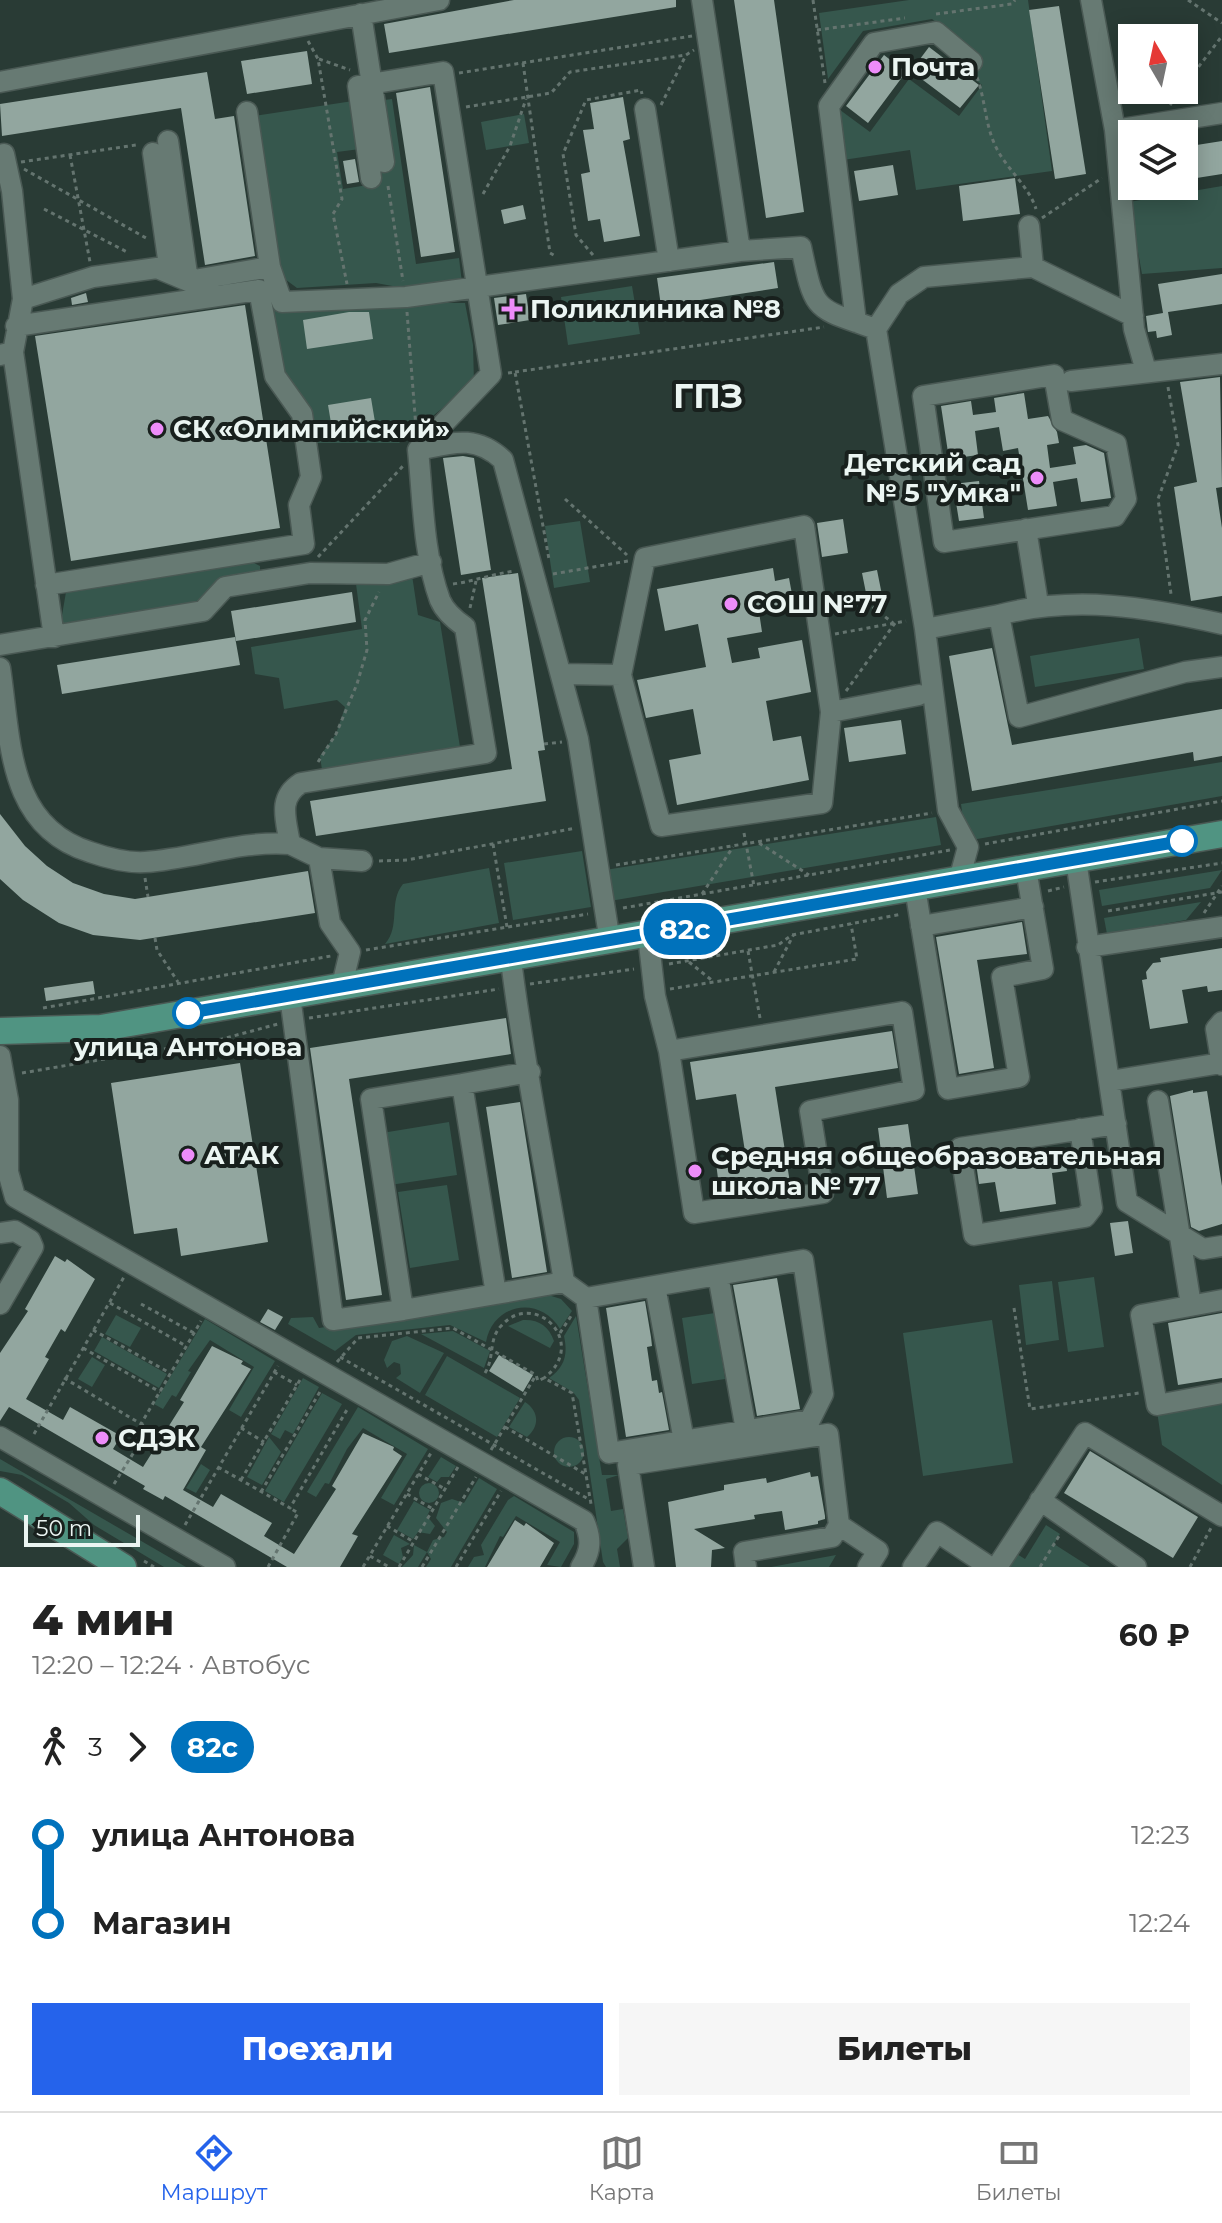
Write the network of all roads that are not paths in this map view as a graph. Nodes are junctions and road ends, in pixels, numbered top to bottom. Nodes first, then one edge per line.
1 (439, 0) edge
2 (702, 0) edge
3 (1091, 0) edge
4 (361, 14) junction
5 (972, 62) road end
6 (373, 81) junction
7 (0, 82) edge
8 (247, 112) dead end
9 (1222, 113) edge
10 (647, 119) road end
11 (1115, 130) junction
12 (4, 154) dead end
13 (377, 170) dead end
14 (1029, 226) dead end
15 (740, 251) junction
16 (669, 261) junction
17 (270, 267) junction
18 (1033, 267) junction
19 (170, 268) junction
20 (477, 289) junction
21 (23, 299) junction
22 (1133, 316) junction
23 (856, 322) junction
24 (16, 326) junction
25 (876, 329) junction
26 (6, 353) edge
27 (1222, 364) edge
28 (1156, 372) junction
29 (1071, 381) dead end
30 (418, 450) junction
31 (1026, 529) junction
32 (431, 562) junction
33 (46, 585) junction
34 (1038, 604) junction
35 (999, 615) junction
36 (1222, 624) edge
37 (925, 629) junction
38 (54, 637) junction
39 (0, 645) edge
40 (1222, 667) edge
41 (0, 668) edge
42 (562, 674) junction
43 (621, 675) junction
44 (919, 695) dead end
45 (831, 712) junction
46 (7, 767) edge
47 (1222, 834) edge
48 (290, 844) junction
49 (319, 858) junction
50 (362, 861) road end
51 (1078, 872) junction
52 (959, 880) junction
53 (1030, 890) junction
54 (918, 908) junction
55 (1222, 927) edge
56 (648, 935) junction
57 (610, 942) junction
58 (1087, 947) junction
59 (511, 960) junction
60 (341, 989) junction
61 (291, 1008) junction
62 (1222, 1022) edge
63 (0, 1031) edge
64 (85, 1031) junction
65 (669, 1051) junction
66 (2, 1061) edge
67 (1222, 1064) edge
68 (530, 1072) junction
69 (1110, 1081) junction
70 (462, 1084) junction
71 (8, 1100) junction
72 (1158, 1101) dead end
73 (1116, 1124) junction
74 (0, 1128) edge
75 (1080, 1129) junction
76 (1127, 1202) junction
77 (1092, 1208) junction
78 (0, 1233) edge
79 (1179, 1233) junction
80 (1222, 1246) edge
81 (718, 1275) junction
82 (564, 1282) junction
83 (655, 1286) junction
84 (496, 1294) junction
85 (586, 1298) junction
86 (1222, 1300) edge
87 (0, 1304) edge
88 (1191, 1305) junction
89 (403, 1310) junction
90 (1222, 1393) edge
91 (746, 1430) junction
92 (0, 1437) edge
93 (684, 1441) junction
94 (0, 1491) edge
95 (1040, 1500) junction
96 (1220, 1515) edge
97 (839, 1525) junction
98 (123, 1567) edge
99 (225, 1567) edge
100 (581, 1567) edge
101 (644, 1567) edge
102 (746, 1567) edge
103 (868, 1567) edge
104 (913, 1567) edge
105 (990, 1567) edge
106 (997, 1567) edge
107 (1136, 1567) edge

1 - 4 street
2 - 15 street
3 - 11 street
4 - 6 street
4 - 7 street
5 - 23 street
6 - 13 street
6 - 20 street
8 - 17 street
9 - 11 street
10 - 16 street
11 - 22 street
12 - 21 street
14 - 18 street
15 - 16 street
15 - 23 street
16 - 20 street
17 - 19 street
17 - 20 street
18 - 22 street
18 - 25 street
19 - 19 street
19 - 21 street
20 - 30 street
21 - 24 street
22 - 28 street
23 - 25 street
24 - 26 street
24 - 33 street
25 - 37 street
26 - 33 street
27 - 28 street
28 - 29 street
30 - 32 street
30 - 42 street
31 - 31 street
31 - 34 street
32 - 38 street
32 - 48 street
33 - 38 street
34 - 35 street
34 - 36 street
35 - 37 street
35 - 40 street
37 - 52 street
38 - 39 street
41 - 46 street
42 - 43 street
42 - 57 street
43 - 45 street
43 - 45 street
44 - 45 street
46 - 48 street
47 - 51 main road
48 - 49 street
49 - 50 street
49 - 60 street
51 - 53 main road
51 - 58 street
52 - 53 main road
52 - 54 main road
53 - 54 street
53 - 54 street
54 - 56 main road
55 - 58 street
56 - 57 main road
56 - 65 street
57 - 59 main road
58 - 69 street
59 - 60 main road
59 - 68 street
60 - 61 main road
61 - 64 main road
61 - 89 street
62 - 67 street
63 - 64 main road
64 - 66 main road
65 - 65 street
66 - 71 street
67 - 69 street
68 - 70 street
68 - 82 street
69 - 73 street
70 - 84 street
70 - 89 street
71 - 74 street
71 - 100 street
72 - 79 street
73 - 75 street
73 - 76 street
75 - 77 street
75 - 77 street
76 - 77 street
76 - 79 street
78 - 87 street
79 - 80 street
79 - 88 street
81 - 83 street
81 - 91 street
81 - 91 street
82 - 84 street
82 - 85 street
83 - 85 street
83 - 93 street
84 - 89 street
85 - 93 street
86 - 88 street
88 - 90 street
91 - 93 street
92 - 99 street
94 - 98 main road
95 - 96 street
95 - 106 street
95 - 107 street
97 - 101 street
97 - 102 street
97 - 103 street
104 - 105 street

